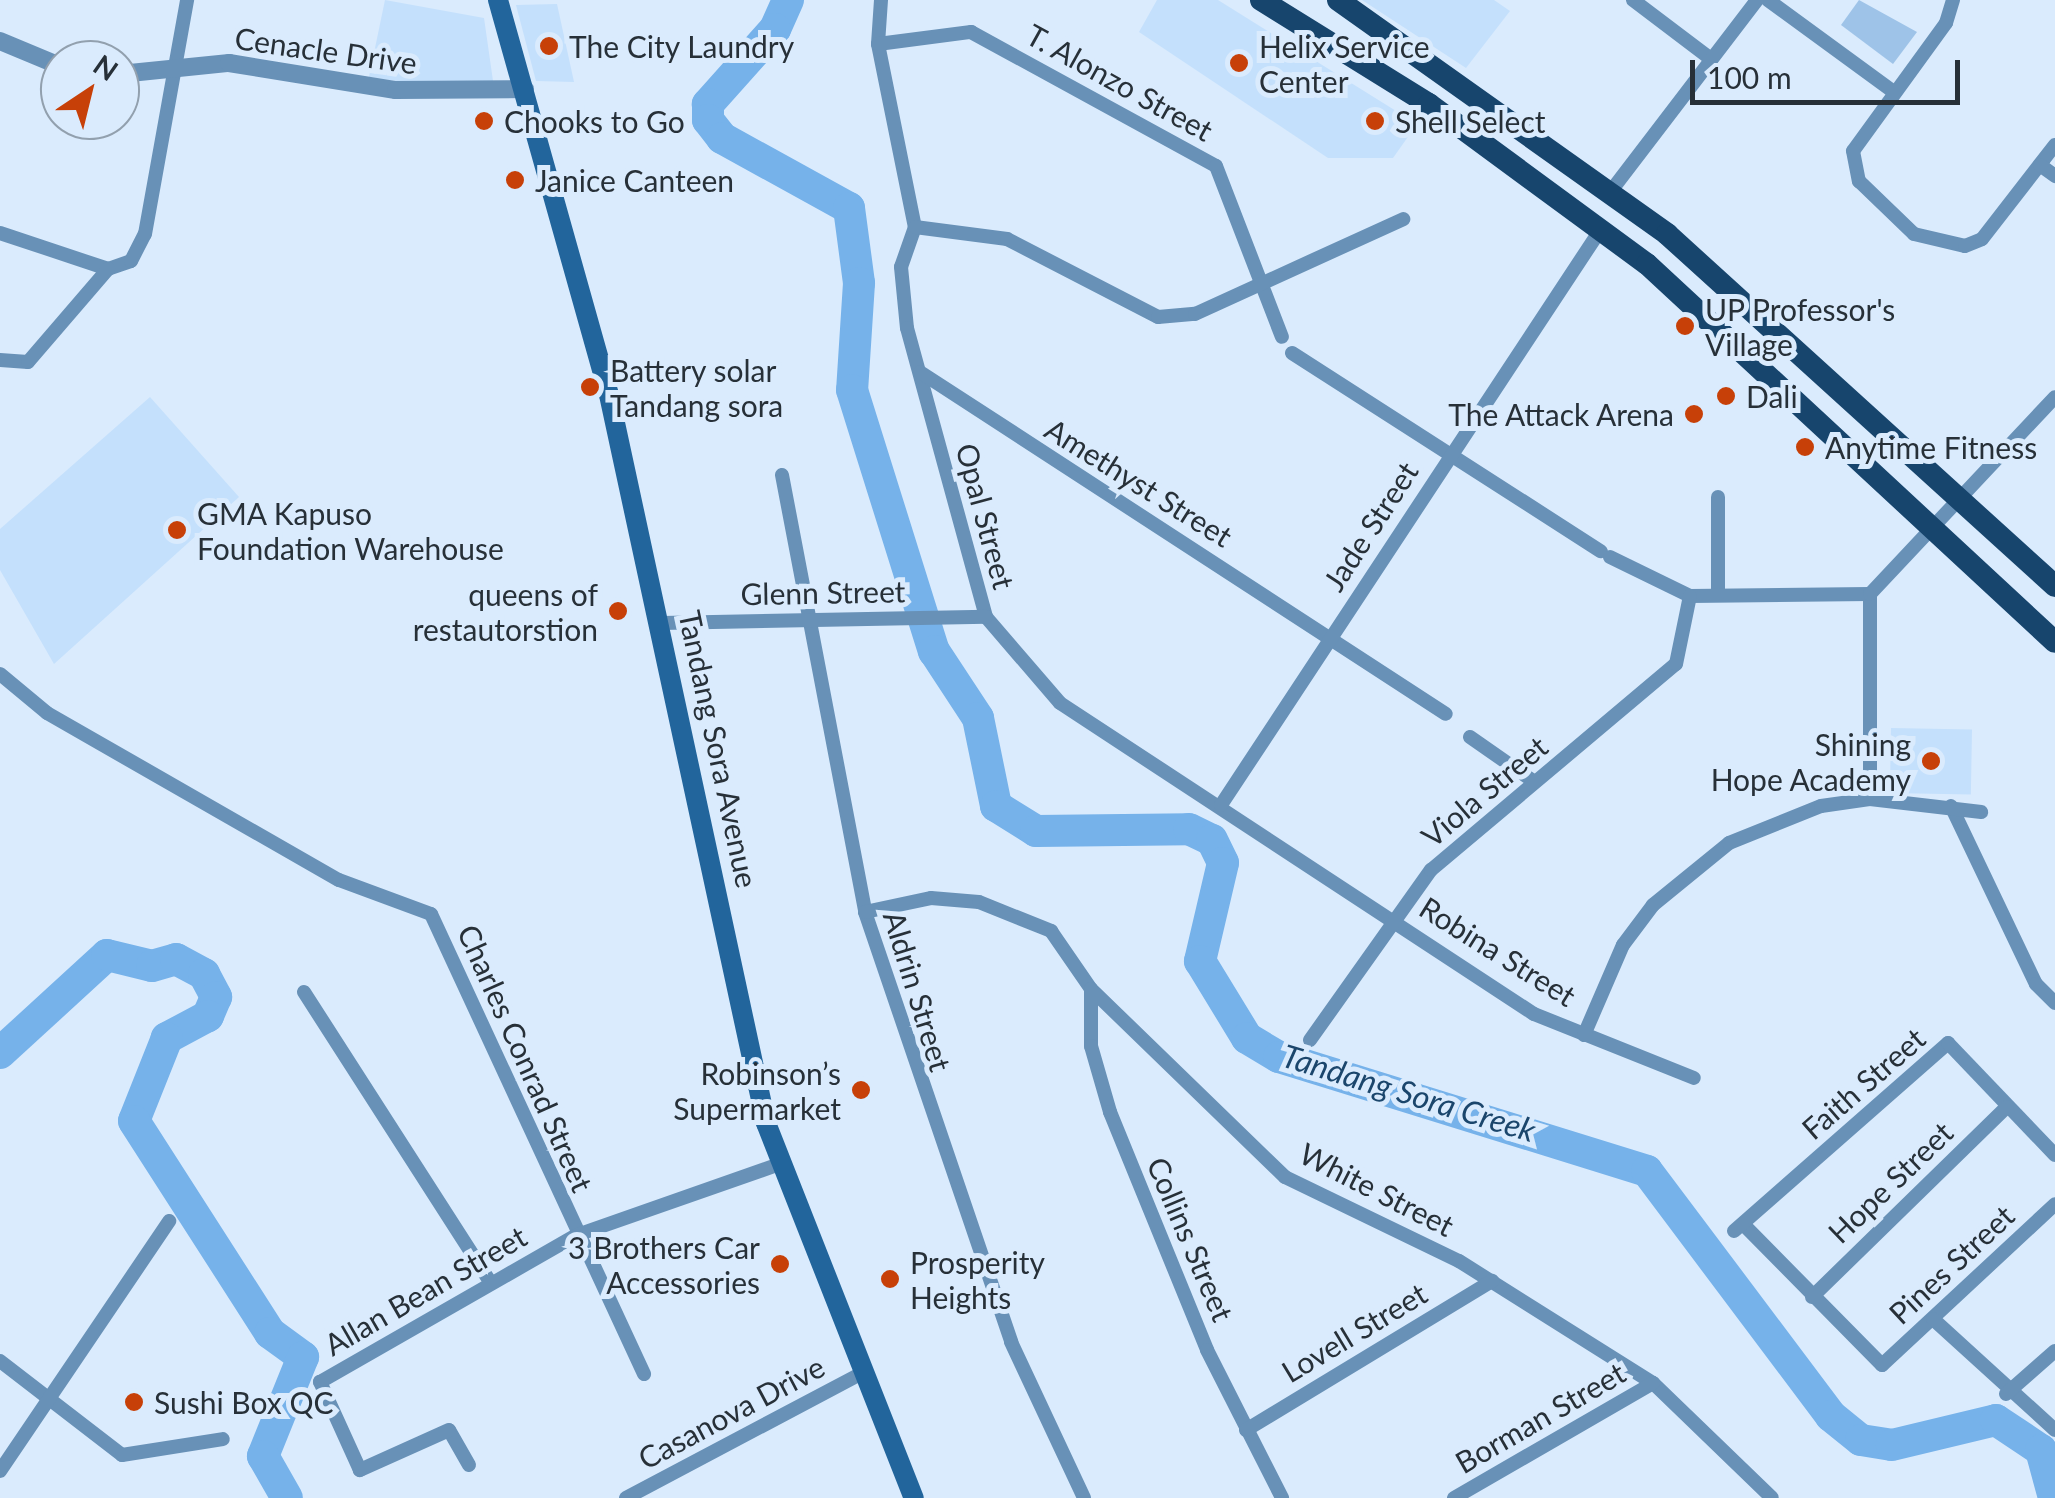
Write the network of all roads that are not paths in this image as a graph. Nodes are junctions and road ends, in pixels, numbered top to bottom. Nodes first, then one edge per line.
1 (187, 0) edge
2 (498, 0) edge
3 (881, 0) edge
4 (1261, 0) edge
5 (1338, 0) edge
6 (1633, 0) edge
7 (1757, 0) edge
8 (1768, 0) edge
9 (1952, 0) edge
10 (0, 40) edge
11 (878, 44) junction
12 (40, 57) edge
13 (1711, 59) junction
14 (181, 62) junction
15 (140, 70) edge
16 (525, 89) junction
17 (1895, 93) junction
18 (2055, 145) edge
19 (2040, 164) junction
20 (2055, 176) edge
21 (1612, 190) junction
22 (1403, 220) dead end
23 (916, 227) junction
24 (1601, 229) junction
25 (0, 233) edge
26 (108, 269) junction
27 (1718, 278) junction
28 (1260, 282) junction
29 (1695, 304) junction
30 (1282, 337) dead end
31 (1292, 353) dead end
32 (0, 360) edge
33 (920, 372) junction
34 (2055, 397) edge
35 (1450, 453) junction
36 (782, 476) dead end
37 (1958, 495) junction
38 (1718, 497) dead end
39 (1931, 524) junction
40 (2055, 586) edge
41 (1870, 594) junction
42 (1718, 595) junction
43 (1690, 596) junction
44 (986, 617) junction
45 (811, 620) junction
46 (662, 623) junction
47 (1331, 636) junction
48 (2055, 642) edge
49 (0, 674) edge
50 (1446, 714) dead end
51 (1470, 737) dead end
52 (1533, 782) junction
53 (1870, 799) junction
54 (1221, 805) junction
55 (1951, 806) junction
56 (1981, 812) dead end
57 (1334, 878) joint
58 (865, 912) junction
59 (1396, 920) junction
60 (1091, 989) junction
61 (304, 992) dead end
62 (2055, 1003) edge
63 (1584, 1035) junction
64 (1310, 1040) dead end
65 (1694, 1078) dead end
66 (2007, 1107) junction
67 (2055, 1155) edge
68 (780, 1164) junction
69 (2055, 1204) edge
70 (169, 1220) dead end
71 (577, 1235) junction
72 (1492, 1281) junction
73 (490, 1282) junction
74 (1812, 1296) junction
75 (1933, 1319) junction
76 (2055, 1351) edge
77 (0, 1361) edge
78 (1885, 1364) joint
79 (862, 1373) junction
80 (644, 1374) dead end
81 (1653, 1383) junction
82 (2006, 1394) junction
83 (51, 1398) junction
84 (1246, 1430) junction
85 (2055, 1430) edge
86 (223, 1439) dead end
87 (469, 1464) dead end
88 (0, 1471) edge
89 (626, 1498) edge
90 (914, 1498) edge
91 (1084, 1498) edge
92 (1282, 1498) edge
93 (1454, 1498) edge
94 (1772, 1498) edge

1 - 14 street
2 - 16 main road, Tandang Sora Avenue
3 - 11 street, Opal Street
4 - 24 main road
5 - 21 main road
6 - 13 street
7 - 13 street
8 - 17 street
9 - 17 street
10 - 12 street
11 - 23 street, Opal Street
11 - 28 street, T. Alonzo Street
13 - 21 street
14 - 15 street, Cenacle Drive
14 - 16 street, Cenacle Drive
14 - 26 street
16 - 46 main road, Tandang Sora Avenue
17 - 19 street
18 - 19 street
19 - 20 street
21 - 27 main road
22 - 28 street
23 - 28 street
23 - 33 street, Opal Street
24 - 29 main road
24 - 35 street, Jade Street
25 - 26 street
26 - 32 street
27 - 29 main road
27 - 37 main road
28 - 30 street, T. Alonzo Street
29 - 39 main road
31 - 35 street
33 - 44 street, Opal Street
33 - 47 street, Amethyst Street
34 - 37 street
35 - 43 street
35 - 47 street, Jade Street
36 - 45 street, Aldrin Street
37 - 39 street
37 - 40 main road
38 - 42 street
39 - 41 street
39 - 48 main road
41 - 42 street
41 - 53 street
42 - 43 street
43 - 52 street, Viola Street
44 - 45 street, Glenn Street
44 - 54 street, Opal Street
45 - 46 street, Glenn Street
45 - 58 street, Aldrin Street
46 - 68 main road, Tandang Sora Avenue
47 - 50 street, Amethyst Street
47 - 54 street, Jade Street
49 - 71 street, Charles Conrad Street
51 - 52 street
52 - 59 street, Viola Street
53 - 55 street
53 - 63 street
54 - 57 street, Opal Street
55 - 56 street
55 - 62 street
57 - 59 street, Robina Street
58 - 60 street, White Street
58 - 91 street, Aldrin Street
59 - 63 street, Robina Street
59 - 64 street, Viola Street
60 - 72 street, White Street
60 - 84 street, Collins Street
61 - 73 street
63 - 65 street, Robina Street
66 - 67 street, Faith Street
66 - 74 street, Hope Street
66 - 74 street, Faith Street
68 - 71 street, Allan Bean Street
68 - 79 main road, Tandang Sora Avenue
69 - 75 street, Pines Street
70 - 83 street
71 - 73 street, Allan Bean Street
71 - 80 street, Charles Conrad Street
72 - 81 street, White Street
72 - 84 street, Lovell Street
73 - 87 street, Allan Bean Street
74 - 78 street, Faith Street
75 - 78 street, Pines Street
75 - 82 street
76 - 82 street
77 - 83 street
79 - 89 street, Casanova Drive
79 - 90 main road, Tandang Sora Avenue
81 - 93 street, Borman Street
81 - 94 street, White Street
82 - 85 street
83 - 86 street
83 - 88 street
84 - 92 street, Collins Street

